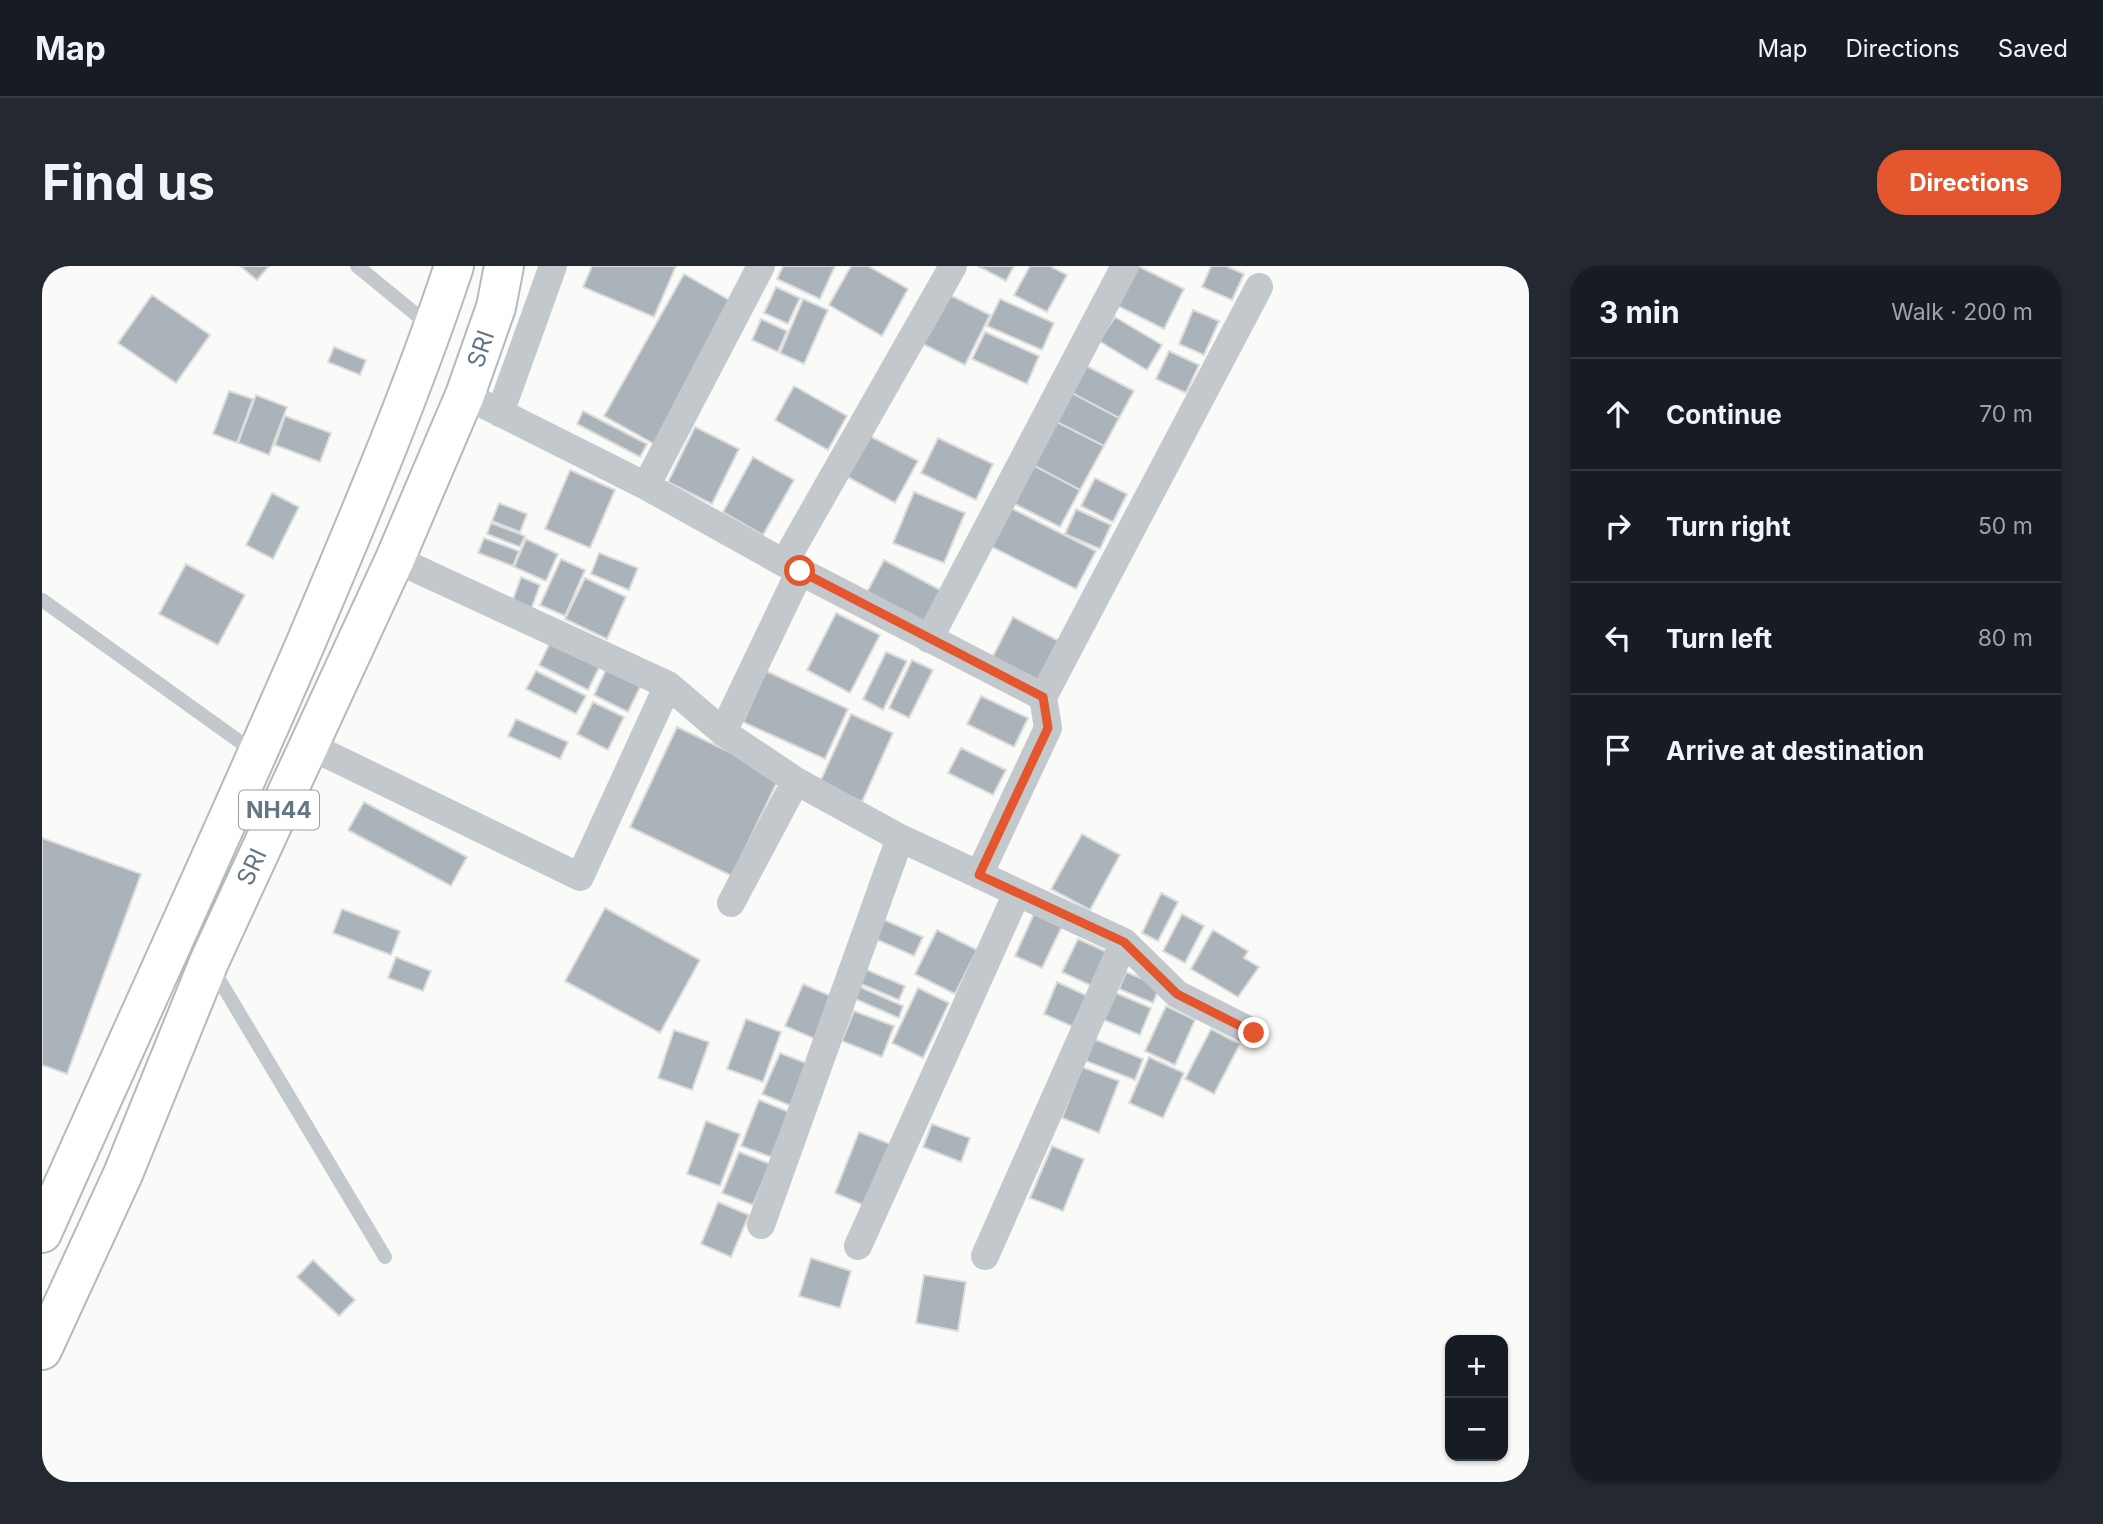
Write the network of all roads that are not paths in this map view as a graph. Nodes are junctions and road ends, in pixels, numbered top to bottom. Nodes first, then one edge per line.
1 (357, 266) edge
2 (454, 266) edge
3 (504, 266) edge
4 (553, 266) edge
5 (761, 266) edge
6 (953, 266) edge
7 (1125, 266) edge
8 (1259, 287) dead end
9 (433, 328) junction
10 (465, 396) junction
11 (500, 413) junction
12 (646, 486) junction
13 (395, 559) junction
14 (792, 567) junction
15 (42, 600) edge
16 (929, 639) junction
17 (668, 685) junction
18 (1043, 697) junction
19 (723, 732) junction
20 (308, 745) junction
21 (257, 754) junction
22 (796, 781) junction
23 (900, 838) junction
24 (979, 875) junction
25 (1017, 893) junction
26 (731, 904) dead end
27 (1124, 942) junction
28 (209, 962) junction
29 (1254, 1033) dead end
30 (761, 1225) dead end
31 (42, 1233) edge
32 (858, 1246) dead end
33 (985, 1256) dead end
34 (385, 1257) dead end
35 (42, 1350) edge

1 - 9 lane
2 - 9 highway, NH44
3 - 10 highway, SRI / NH44
4 - 11 street
5 - 12 street
6 - 14 street
7 - 16 street
8 - 18 street
9 - 21 highway, NH44
10 - 11 street
10 - 13 highway, SRI / NH44
11 - 12 street
12 - 14 street
13 - 17 street
13 - 20 highway, SRI / NH44
14 - 16 street
14 - 19 street
15 - 21 lane
16 - 18 street
17 - 19 street
17 - 20 street
18 - 24 street
19 - 22 street
20 - 28 highway, SRI / NH44
21 - 31 highway, NH44
22 - 23 street
22 - 26 street
23 - 24 street
23 - 30 street
24 - 25 street
25 - 27 street
25 - 32 street
27 - 29 street
27 - 33 street
28 - 34 lane
28 - 35 highway, SRI / NH44

